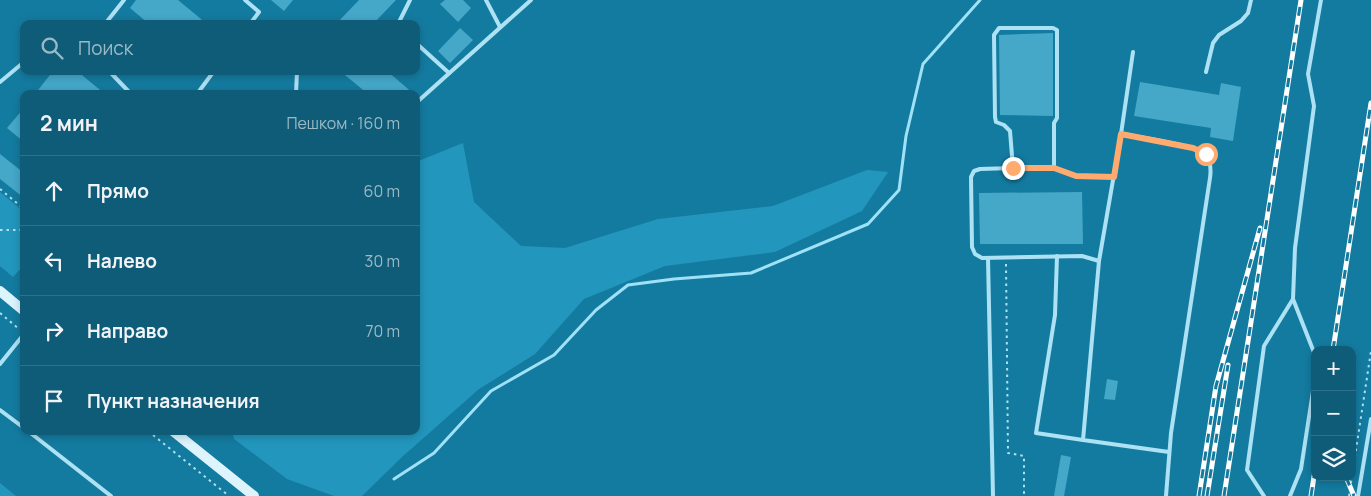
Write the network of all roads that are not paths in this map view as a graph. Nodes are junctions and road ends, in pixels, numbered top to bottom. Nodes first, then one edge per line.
1 (124, 0) edge
2 (245, 0) edge
3 (410, 0) edge
4 (486, 0) edge
5 (531, 0) edge
6 (1251, 0) edge
7 (1321, 0) edge
8 (108, 20) edge
9 (253, 20) edge
10 (400, 20) edge
11 (500, 27) junction
12 (420, 47) edge
13 (1133, 52) dead end
14 (20, 65) edge
15 (1206, 72) dead end
16 (449, 73) junction
17 (113, 75) edge
18 (211, 75) edge
19 (297, 75) edge
20 (0, 82) edge
21 (127, 90) edge
22 (200, 90) edge
23 (296, 90) edge
24 (420, 99) edge
25 (1121, 134) junction
26 (1013, 168) junction
27 (1054, 168) junction
28 (1114, 177) junction
29 (1057, 256) junction
30 (988, 258) junction
31 (1099, 260) junction
32 (0, 291) edge
33 (1293, 299) junction
34 (20, 308) edge
35 (20, 338) edge
36 (1312, 346) edge
37 (0, 364) edge
38 (1313, 391) edge
39 (0, 410) edge
40 (1371, 419) edge
41 (20, 425) edge
42 (33, 435) edge
43 (178, 435) edge
44 (1083, 440) junction
45 (1169, 452) junction
46 (110, 496) edge
47 (254, 496) edge
48 (993, 496) edge
49 (1166, 496) edge
50 (1264, 496) edge
51 (1290, 496) edge
52 (1358, 496) edge

1 - 8 lane
2 - 9 lane
3 - 10 lane
4 - 11 lane
5 - 11 lane
6 - 15 lane
7 - 33 lane
11 - 16 lane
12 - 16 lane
13 - 25 lane
14 - 20 lane
16 - 24 lane
17 - 21 lane
18 - 22 lane
19 - 23 lane
25 - 28 lane
25 - 45 lane
26 - 27 lane
26 - 27 lane
26 - 30 lane
27 - 28 lane
28 - 31 lane
29 - 30 lane
29 - 31 lane
29 - 44 lane
30 - 48 lane
31 - 44 lane
32 - 34 main road
33 - 36 lane
33 - 50 lane
35 - 37 lane
38 - 51 lane
39 - 41 lane
40 - 52 lane
42 - 46 lane
43 - 47 main road
44 - 45 lane
45 - 49 lane

